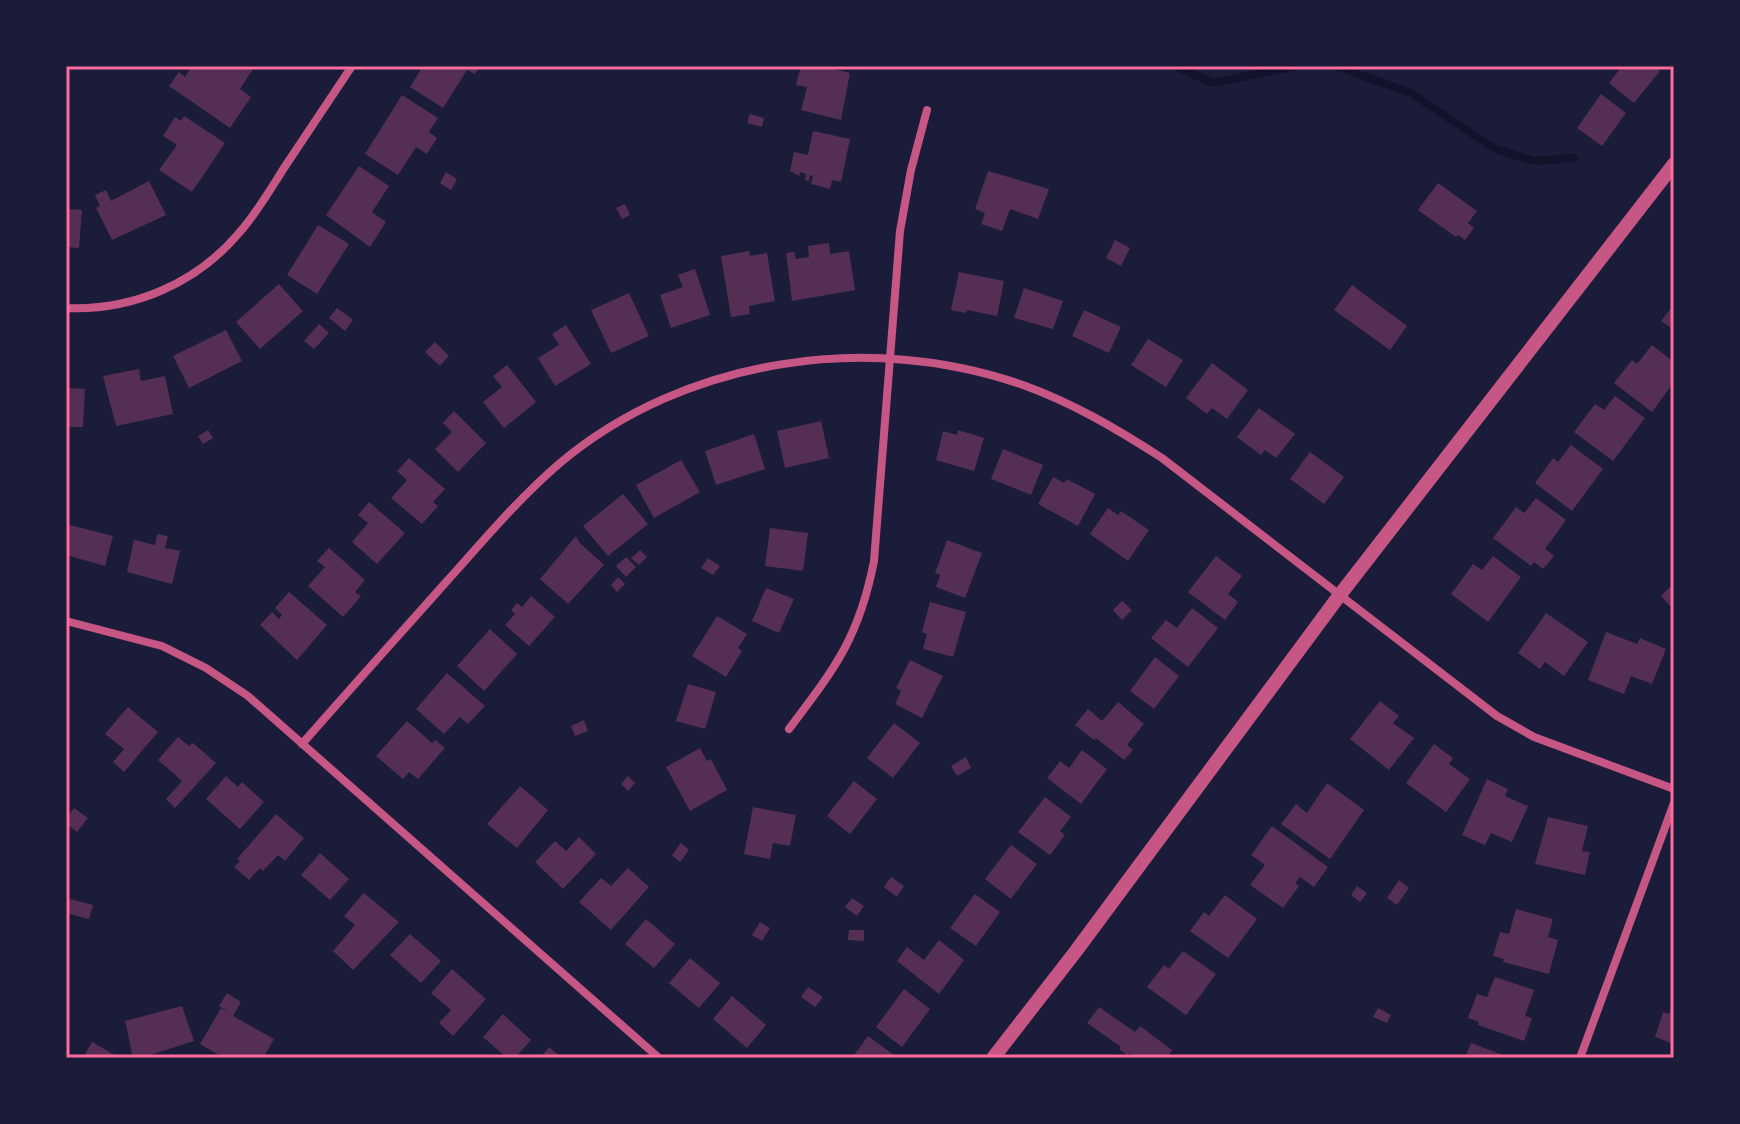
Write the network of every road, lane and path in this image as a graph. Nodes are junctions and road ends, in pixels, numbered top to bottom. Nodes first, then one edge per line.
1 (352, 66) edge
2 (927, 110) dead end
3 (1674, 164) edge
4 (66, 308) edge
5 (890, 357) junction
6 (1339, 596) junction
7 (66, 621) edge
8 (789, 729) dead end
9 (302, 744) junction
10 (1674, 789) edge
11 (1674, 803) edge
12 (659, 1058) edge
13 (993, 1058) edge
14 (1580, 1058) edge

1 - 4 street
2 - 5 street
3 - 6 street
5 - 6 street
5 - 8 street
5 - 9 street
6 - 10 street
6 - 13 street
7 - 9 street
9 - 12 street
11 - 14 street

